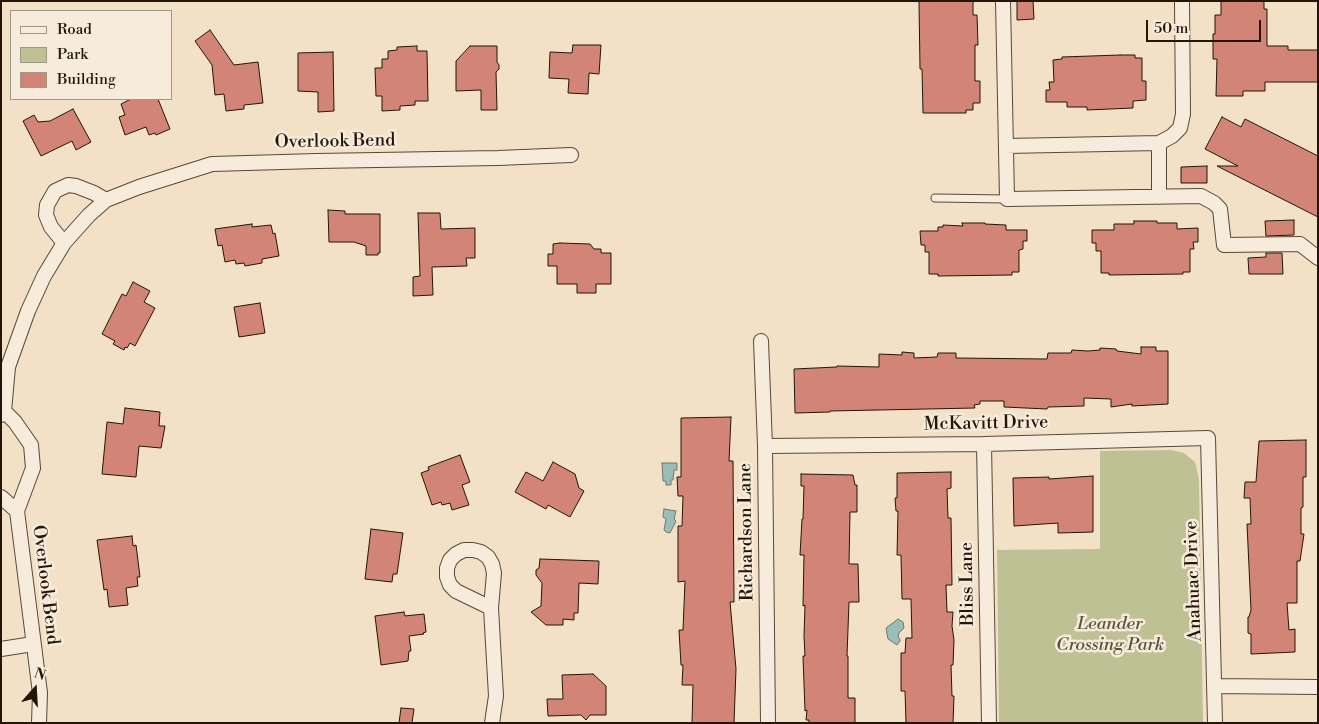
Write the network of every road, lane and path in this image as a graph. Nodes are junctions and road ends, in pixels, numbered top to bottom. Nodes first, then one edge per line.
1 (1003, 1) edge
2 (1182, 1) edge
3 (1159, 143) junction
4 (1006, 146) junction
5 (571, 155) dead end
6 (1159, 197) junction
7 (936, 198) dead end
8 (1007, 199) junction
9 (106, 200) junction
10 (64, 242) junction
11 (1318, 258) edge
12 (761, 341) dead end
13 (3, 413) edge
14 (1208, 438) joint
15 (984, 444) junction
16 (765, 446) junction
17 (1, 497) edge
18 (17, 511) junction
19 (491, 608) dead end
20 (33, 644) junction
21 (1, 649) edge
22 (1215, 686) junction
23 (1318, 687) edge
24 (39, 723) edge
25 (492, 723) edge
26 (768, 723) edge
27 (989, 723) edge
28 (1215, 723) edge

1 - 4 street
2 - 3 street
3 - 4 street
3 - 6 street
4 - 8 street
5 - 9 street, Overlook Bend
6 - 8 street
6 - 11 street
7 - 8 lane
9 - 10 street, Overlook Bend
9 - 10 street
10 - 13 street, Overlook Bend
12 - 16 street, Richardson Lane
13 - 18 street, Overlook Bend
14 - 15 street, McKavitt Drive
14 - 22 street, Anahuac Drive
15 - 16 street, McKavitt Drive
15 - 27 street, Bliss Lane
16 - 26 street, Richardson Lane
17 - 18 street, Overlook Bend
18 - 20 street, Overlook Bend
19 - 25 street
20 - 21 street
20 - 24 street, Overlook Bend
22 - 23 street
22 - 28 street, Anahuac Drive

